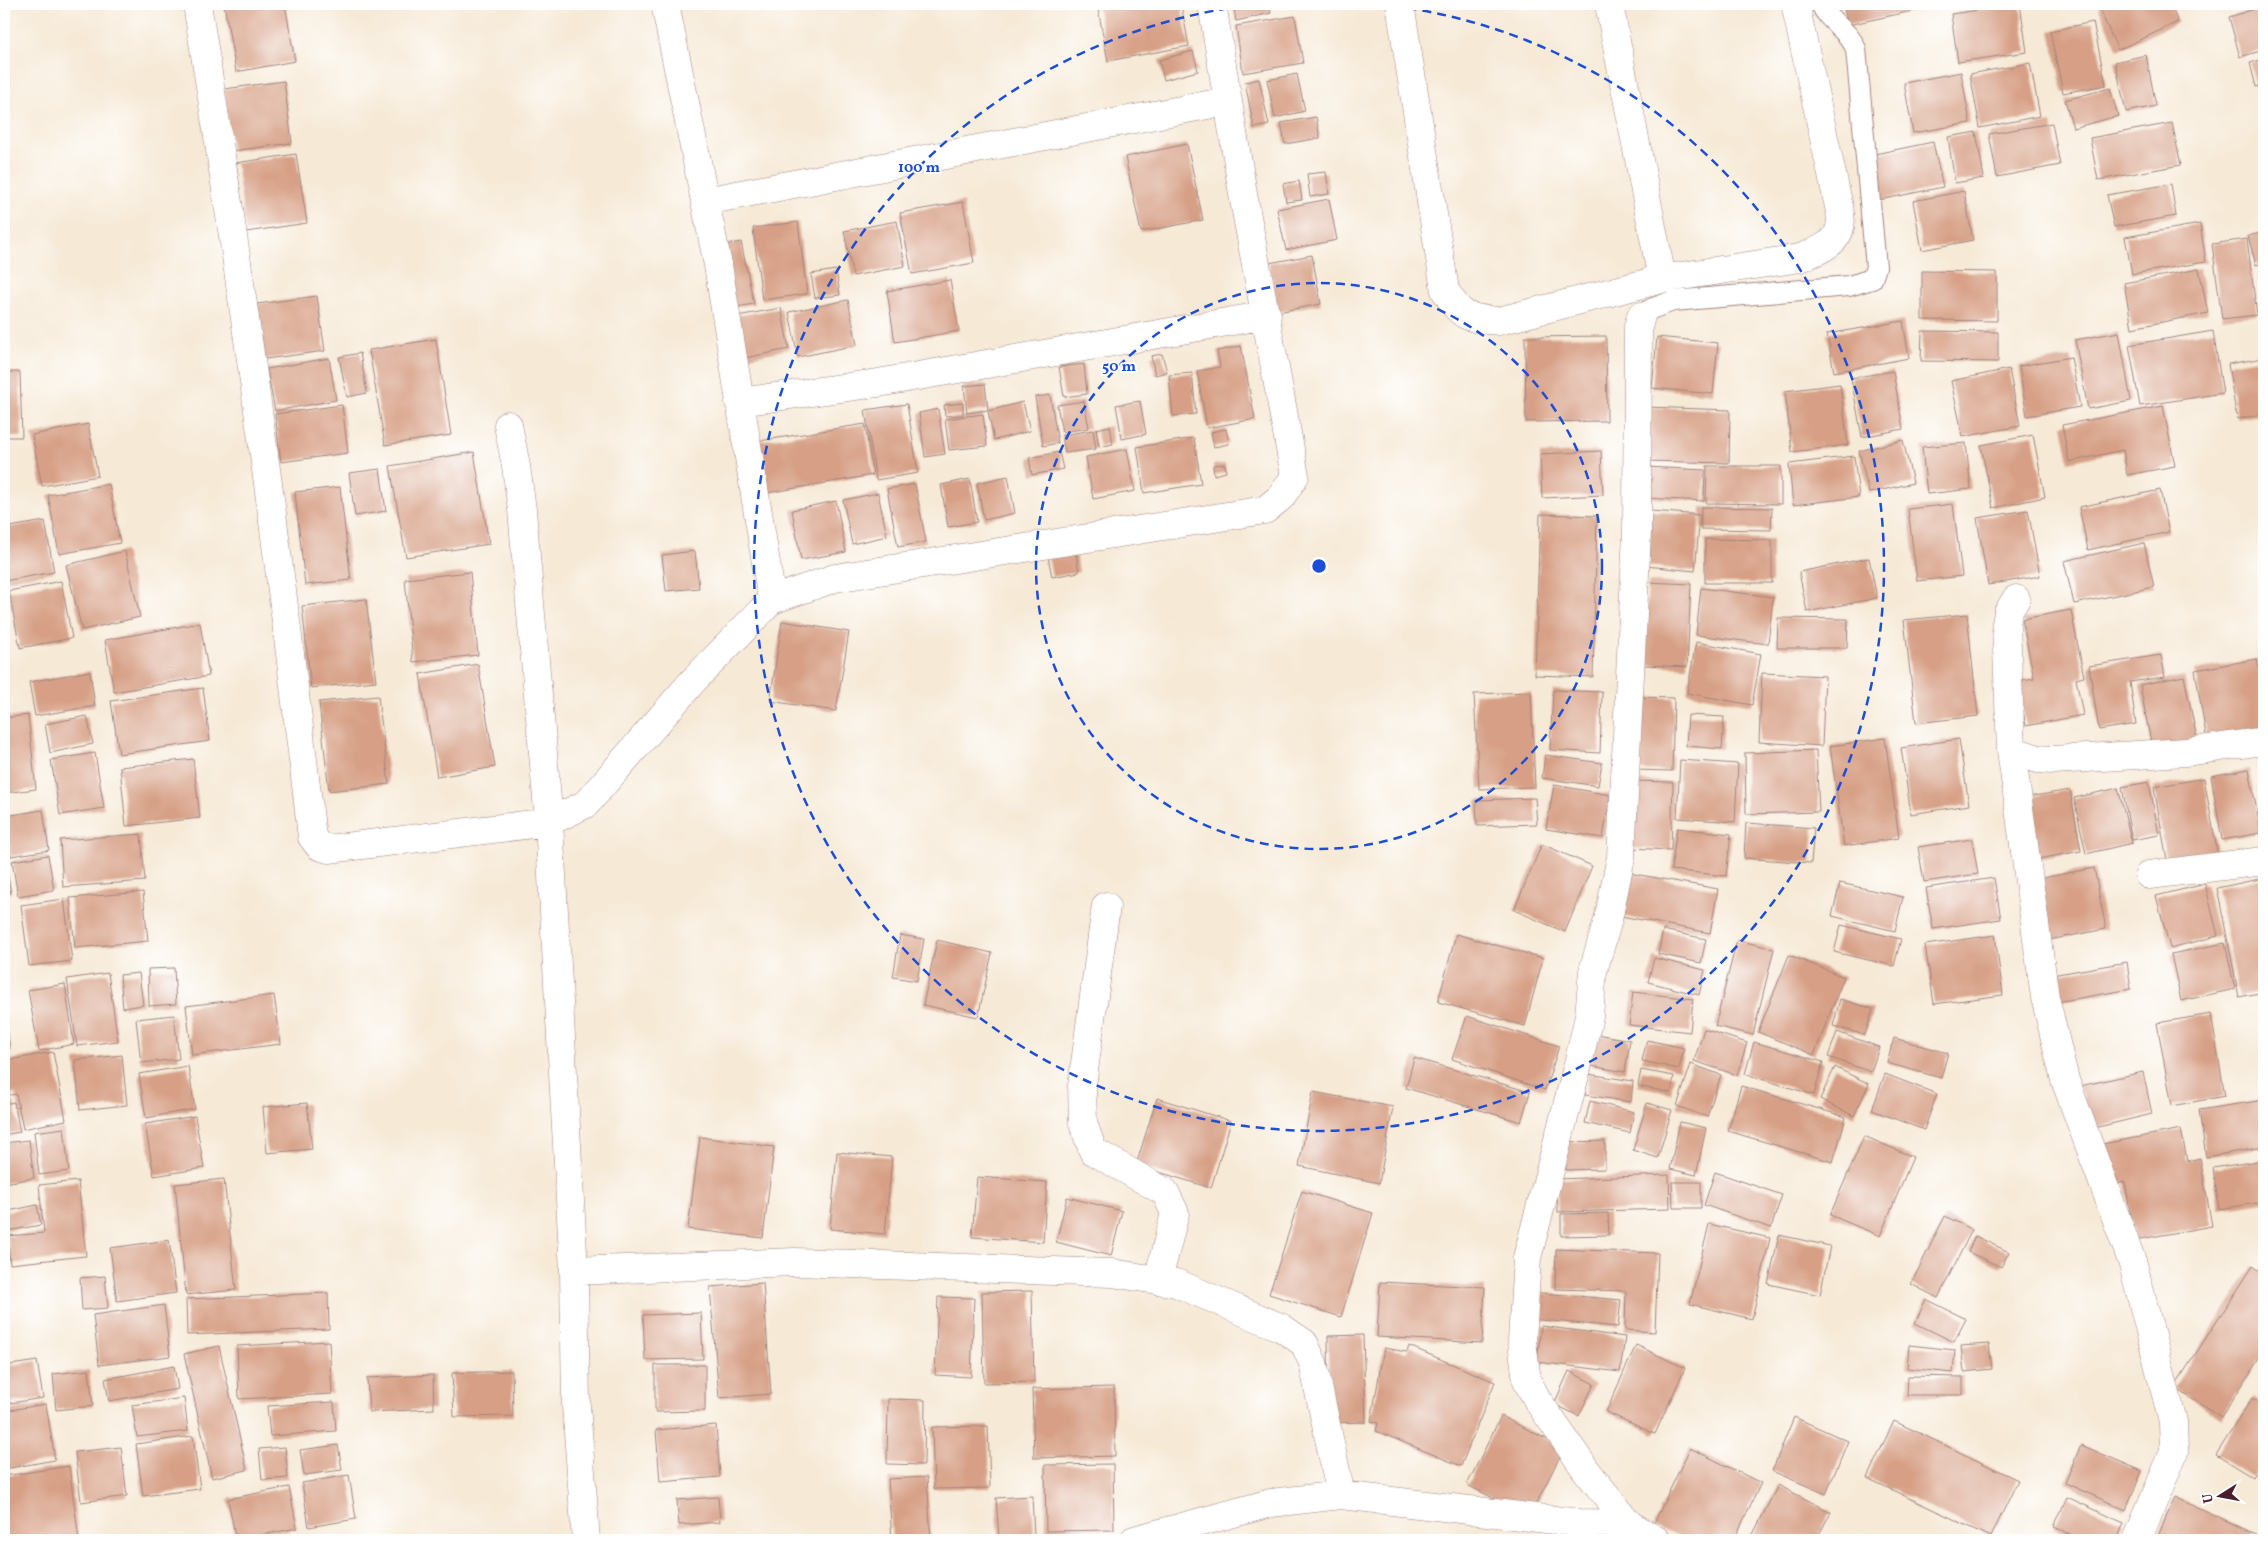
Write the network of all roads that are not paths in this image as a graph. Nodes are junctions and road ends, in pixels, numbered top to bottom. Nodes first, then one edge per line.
1 (197, 4) edge
2 (665, 4) edge
3 (1212, 4) edge
4 (1400, 4) edge
5 (1609, 4) edge
6 (1794, 4) edge
7 (1821, 4) edge
8 (1228, 101) junction
9 (705, 201) junction
10 (1662, 279) junction
11 (1267, 315) junction
12 (1641, 316) joint
13 (739, 402) junction
14 (508, 425) dead end
15 (2016, 599) dead end
16 (772, 600) junction
17 (2264, 741) edge
18 (2011, 750) junction
19 (549, 822) junction
20 (2264, 861) edge
21 (2149, 875) dead end
22 (1106, 906) dead end
23 (574, 1271) junction
24 (1158, 1280) junction
25 (1341, 1495) junction
26 (1629, 1524) junction
27 (586, 1540) edge
28 (1134, 1540) edge
29 (1656, 1540) edge
30 (2137, 1540) edge

1 - 19 street
2 - 9 street
3 - 8 street
4 - 10 street
5 - 10 street
6 - 10 street
7 - 12 lane
8 - 9 street
8 - 11 street
9 - 13 street
11 - 13 street
11 - 16 street
12 - 26 street
13 - 16 street
14 - 19 street
15 - 18 street
16 - 19 street
17 - 18 street
18 - 30 street
19 - 23 street
20 - 21 street
22 - 24 street
23 - 24 street
23 - 27 street
24 - 25 street
25 - 26 street
25 - 28 street
26 - 29 street

